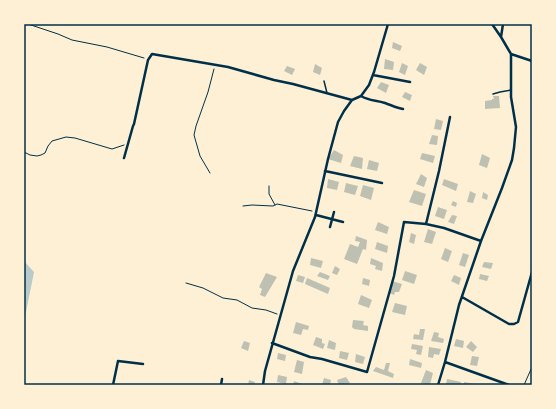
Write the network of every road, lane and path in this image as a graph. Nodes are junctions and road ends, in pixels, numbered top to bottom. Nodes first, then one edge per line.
1 (28, 24) edge
2 (388, 24) edge
3 (492, 24) edge
4 (503, 24) edge
5 (501, 37) junction
6 (511, 54) junction
7 (148, 60) junction
8 (532, 61) edge
9 (215, 64) junction
10 (373, 75) junction
11 (324, 81) dead end
12 (410, 82) dead end
13 (511, 90) junction
14 (327, 93) junction
15 (493, 94) dead end
16 (361, 96) junction
17 (352, 100) junction
18 (403, 109) dead end
19 (450, 117) dead end
20 (127, 145) junction
21 (24, 152) edge
22 (124, 158) dead end
23 (325, 171) junction
24 (210, 173) dead end
25 (382, 183) dead end
26 (269, 186) dead end
27 (276, 205) junction
28 (243, 206) dead end
29 (334, 212) dead end
30 (316, 214) junction
31 (332, 220) junction
32 (344, 222) dead end
33 (426, 224) junction
34 (330, 227) dead end
35 (481, 241) junction
36 (532, 272) edge
37 (186, 283) dead end
38 (462, 297) junction
39 (280, 315) junction
40 (272, 343) junction
41 (445, 362) junction
42 (143, 364) dead end
43 (532, 367) edge
44 (222, 379) dead end
45 (113, 385) edge
46 (221, 385) edge
47 (264, 385) edge
48 (438, 385) edge
49 (509, 385) edge
50 (524, 385) edge

1 - 7 path
2 - 10 street
3 - 5 street
4 - 5 street
5 - 6 street
6 - 8 street
6 - 13 street
7 - 9 street
7 - 20 street
9 - 14 street
9 - 24 path
10 - 12 street
10 - 16 street
11 - 14 lane
13 - 15 lane
13 - 35 street
14 - 17 street
16 - 17 street
16 - 18 street
17 - 23 street
19 - 33 street
20 - 21 path
20 - 22 street
23 - 25 street
23 - 30 street
26 - 27 path
27 - 28 path
27 - 30 path
29 - 31 street
30 - 31 street
30 - 39 street
31 - 32 street
31 - 34 street
33 - 35 street
33 - 40 street
35 - 38 street
36 - 38 street
37 - 39 path
38 - 41 street
39 - 40 street
40 - 47 street
41 - 48 street
41 - 49 street
42 - 45 street
43 - 50 path
44 - 46 street

